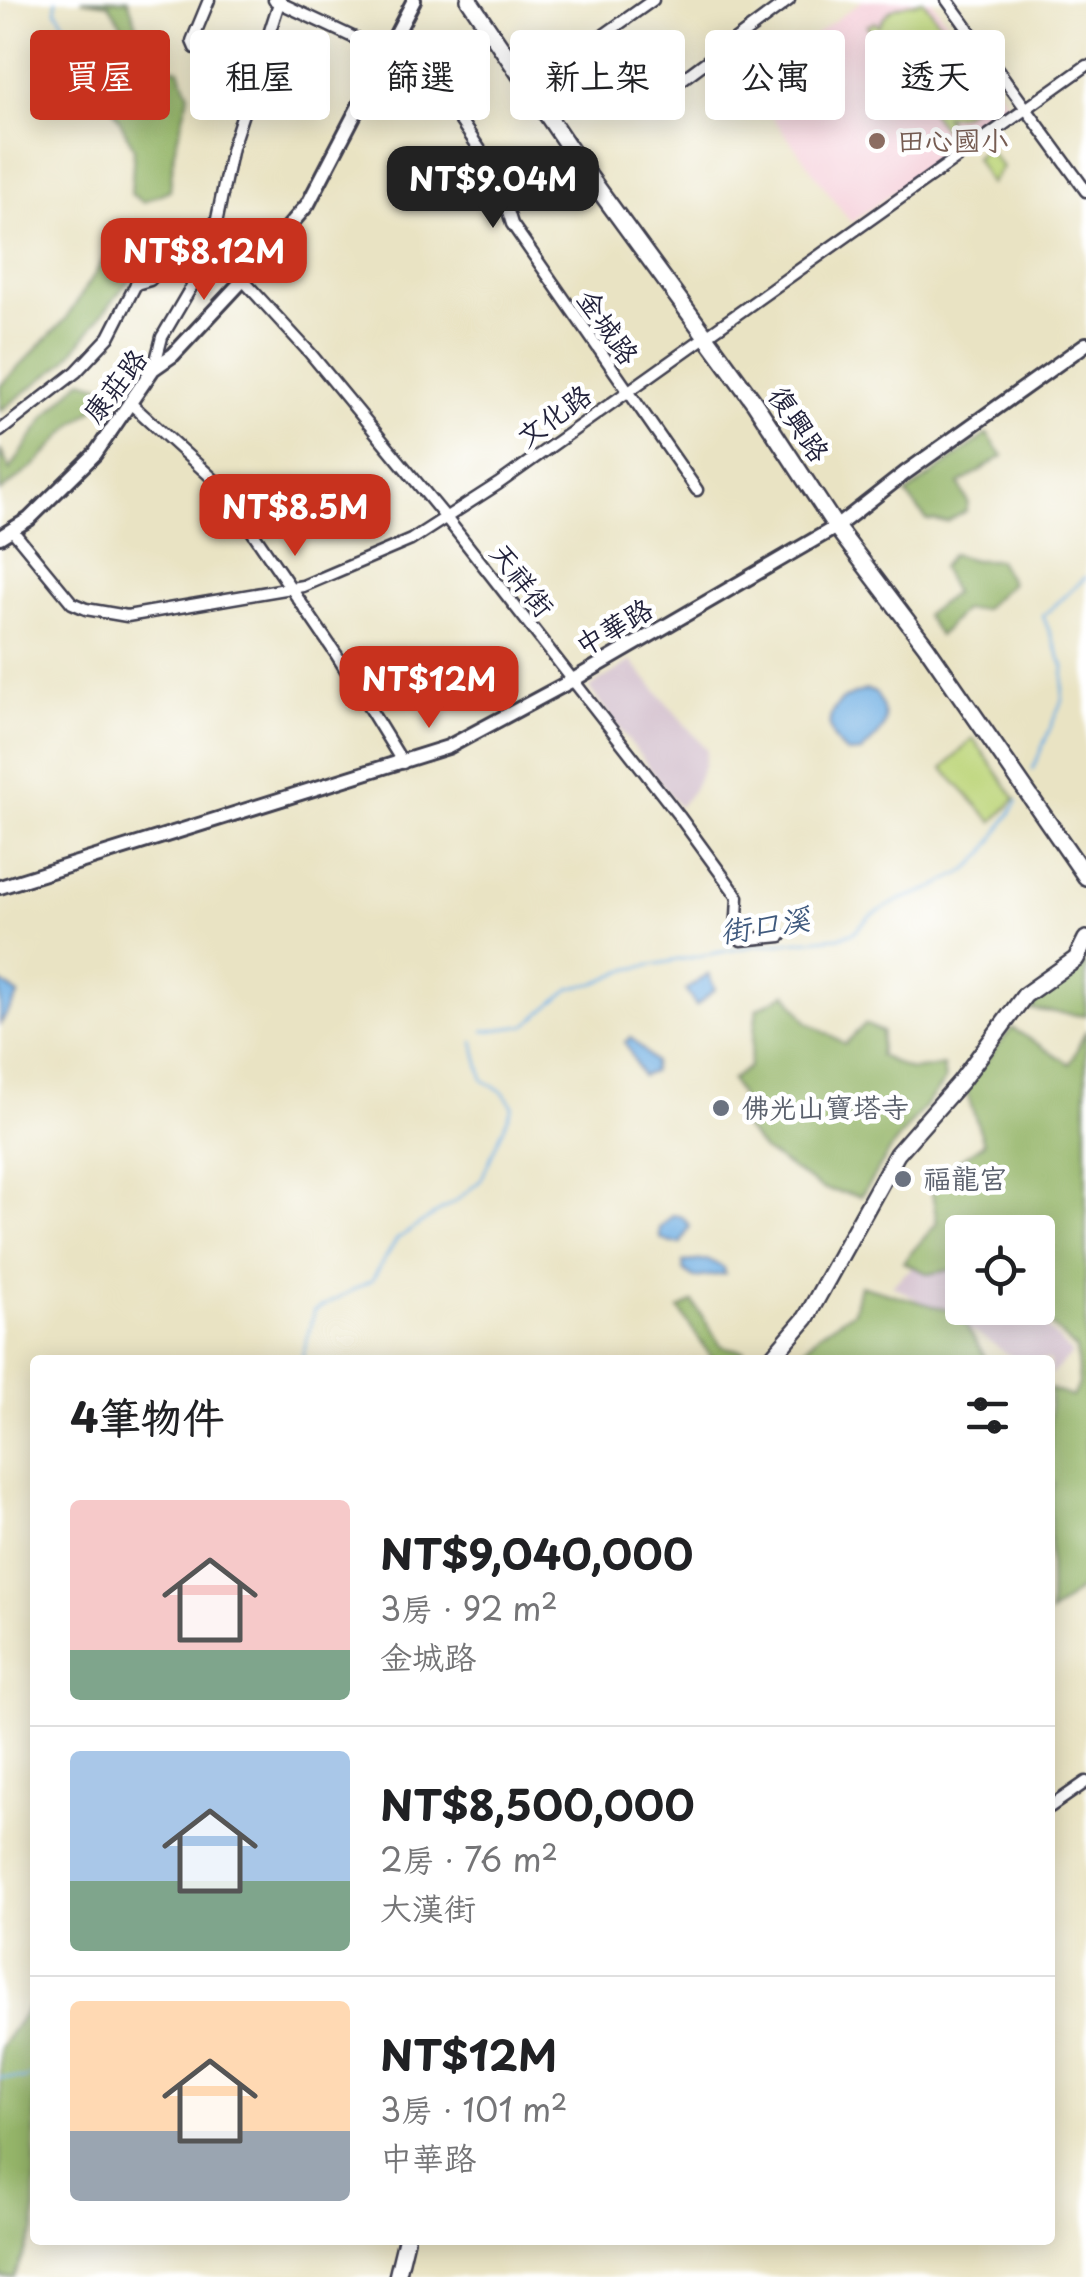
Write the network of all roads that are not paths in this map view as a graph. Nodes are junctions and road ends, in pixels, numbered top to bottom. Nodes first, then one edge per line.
1 (209, 0) edge
2 (414, 0) edge
3 (469, 0) edge
4 (653, 0) edge
5 (947, 0) edge
6 (278, 1) edge
7 (782, 2) edge
8 (197, 30) edge
9 (269, 30) edge
10 (399, 30) edge
11 (614, 30) edge
12 (350, 34) edge
13 (510, 59) edge
14 (1086, 66) edge
15 (685, 77) edge
16 (1027, 108) junction
17 (241, 120) edge
18 (352, 120) edge
19 (460, 120) edge
20 (551, 120) edge
21 (1086, 191) edge
22 (214, 228) junction
23 (243, 280) junction
24 (707, 337) junction
25 (1086, 344) edge
26 (154, 369) junction
27 (626, 392) junction
28 (129, 402) junction
29 (0, 431) edge
30 (697, 490) dead end
31 (447, 518) junction
32 (836, 527) junction
33 (6, 533) edge
34 (288, 588) junction
35 (573, 680) junction
36 (402, 762) junction
37 (1086, 874) edge
38 (0, 887) edge
39 (780, 936) dead end
40 (1086, 940) edge
41 (774, 1355) edge
42 (1086, 1782) edge
43 (1055, 1804) edge
44 (408, 2245) edge
45 (396, 2277) edge

1 - 8 street
2 - 10 street, 康莊路
3 - 13 main road, 復興路
4 - 11 street
5 - 16 street
6 - 9 street
6 - 12 street, 金城路
7 - 15 street
14 - 16 street, 文化路
16 - 21 street
16 - 24 street, 文化路
17 - 22 street
18 - 23 street, 康莊路
19 - 27 street, 金城路
20 - 24 main road, 復興路
22 - 26 street
22 - 29 street
23 - 26 street, 康莊路
23 - 31 street, 天祥街
24 - 27 street, 文化路
24 - 32 main road, 復興路
25 - 32 street, 中華路
26 - 28 street, 康莊路
27 - 30 street, 金城路
27 - 31 street, 文化路
28 - 33 street, 康莊路
28 - 34 street
31 - 34 street, 文化路
31 - 35 street, 天祥街
32 - 35 street, 中華路
32 - 37 main road, 復興路
33 - 34 street, 文化路
34 - 36 street
35 - 36 street, 中華路
35 - 39 street, 天祥街
36 - 38 street, 中華路
40 - 41 main road
42 - 43 street
44 - 45 main road

